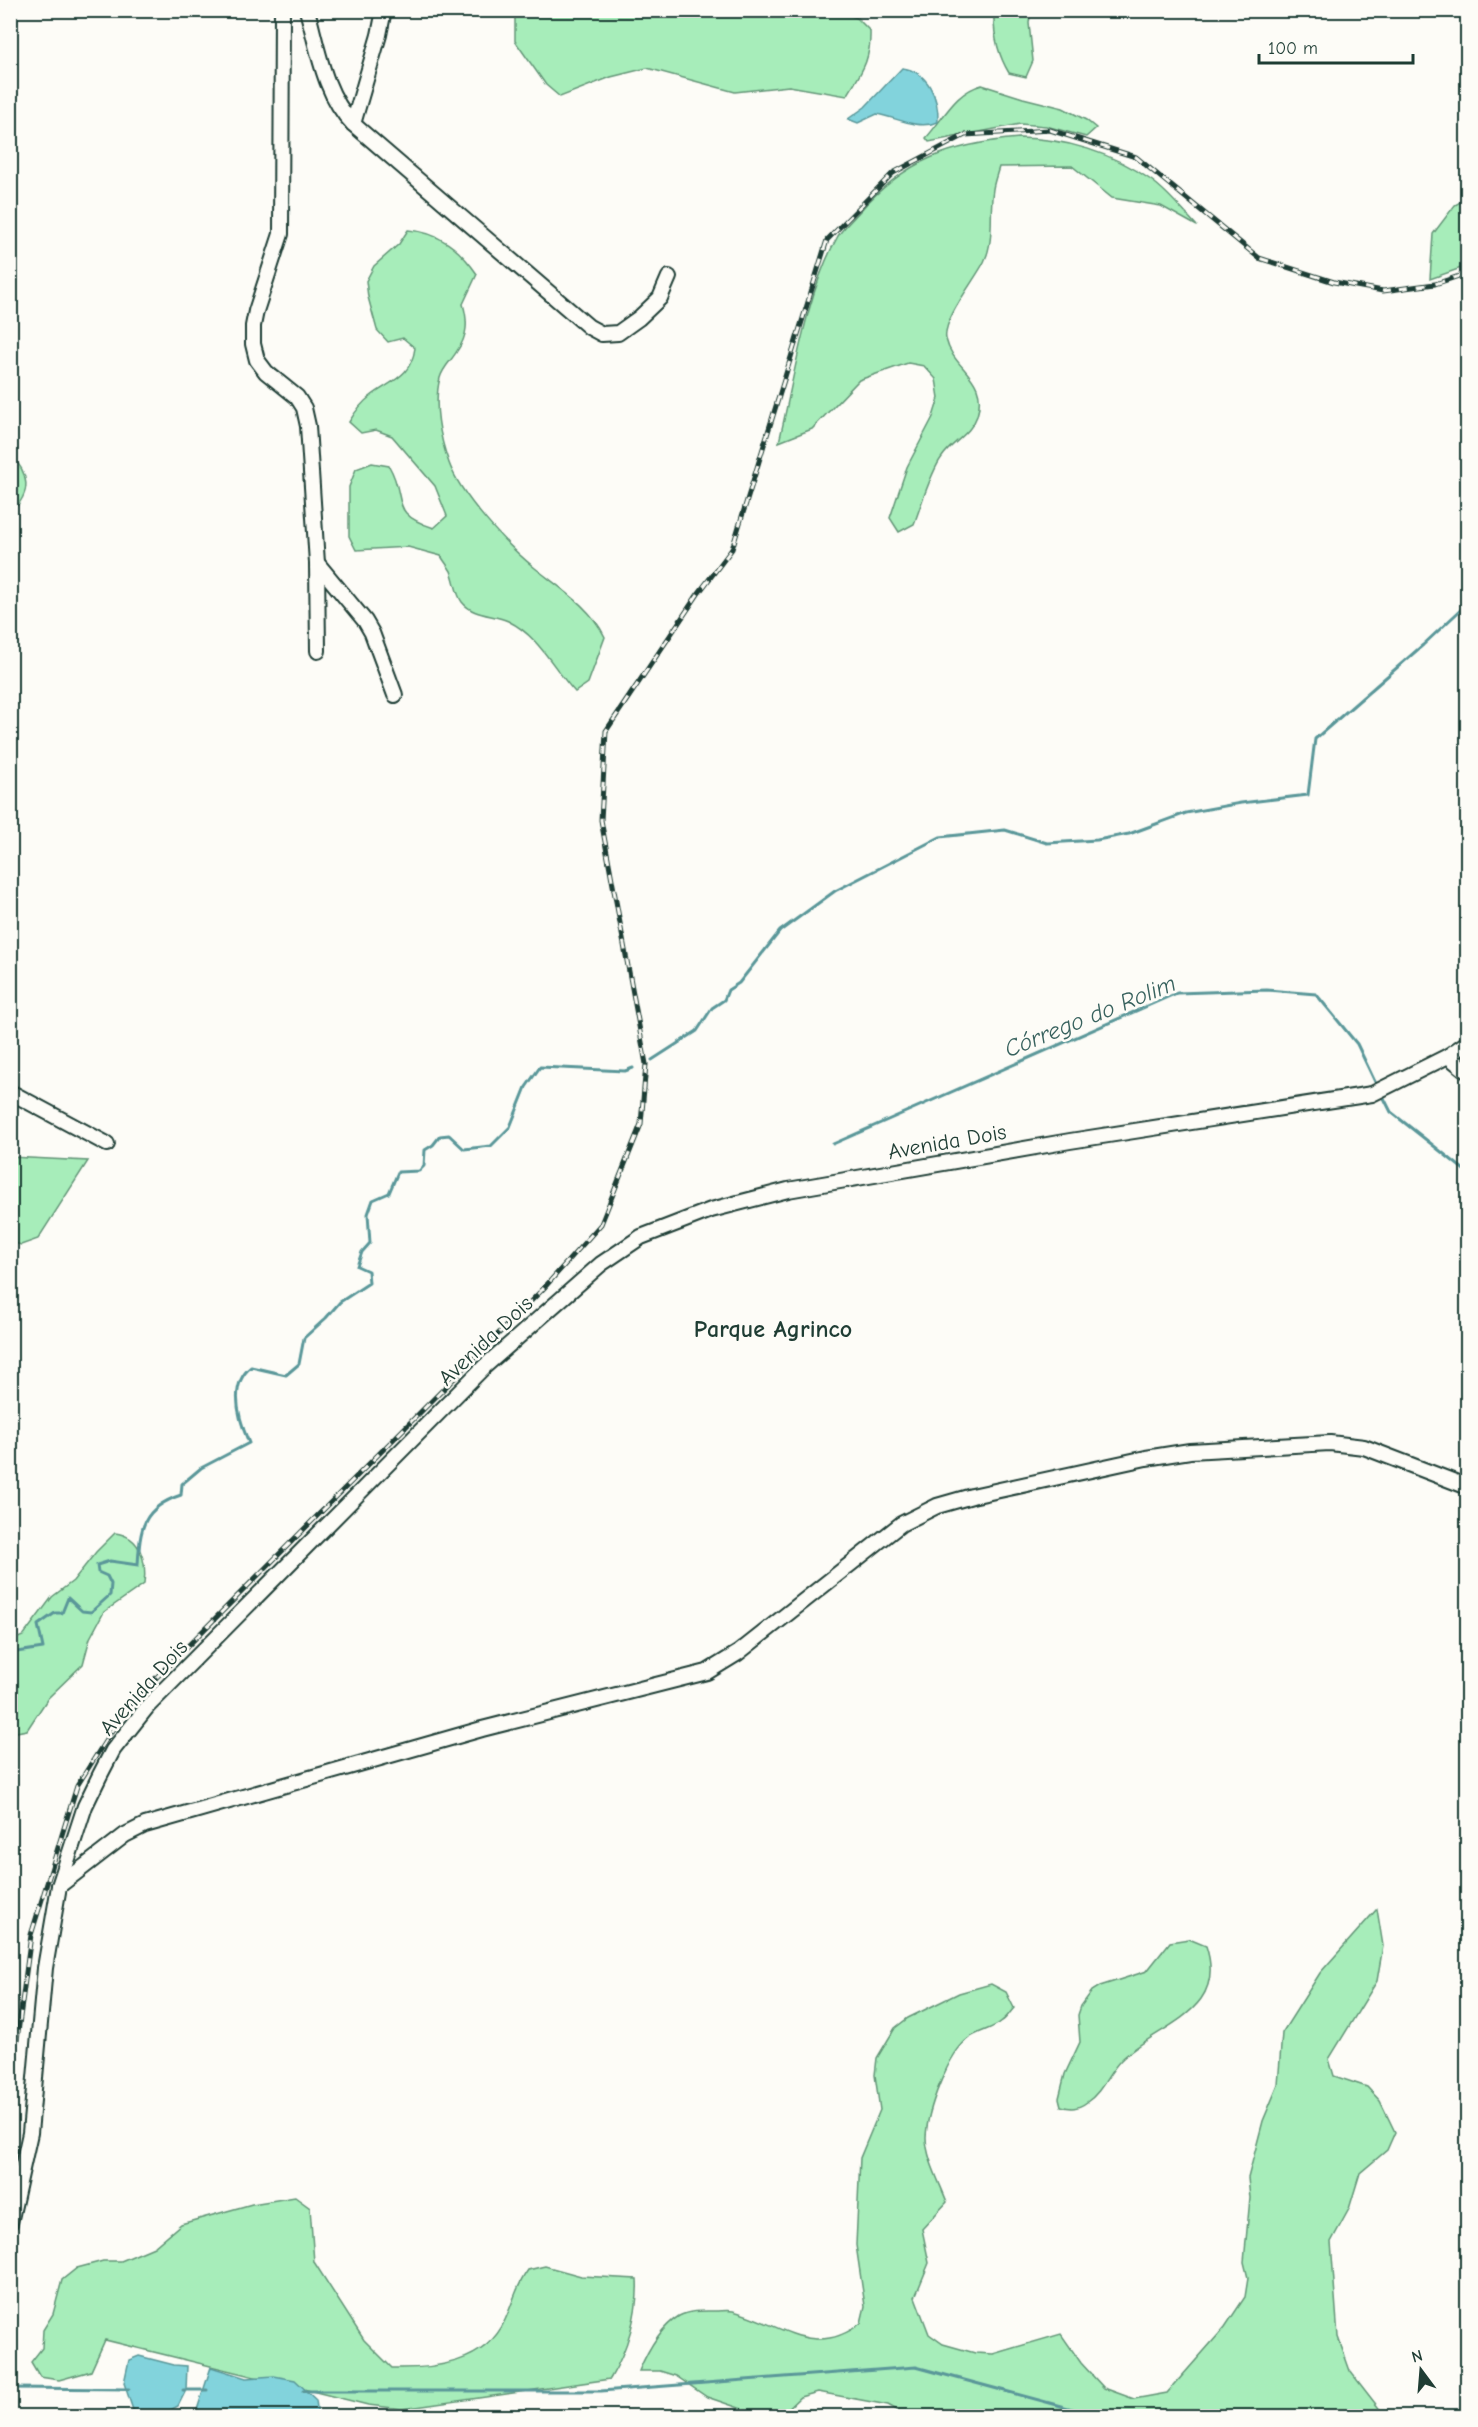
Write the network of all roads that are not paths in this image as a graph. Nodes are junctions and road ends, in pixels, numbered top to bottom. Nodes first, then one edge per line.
1 (282, 10) edge
2 (307, 10) edge
3 (384, 10) edge
4 (353, 124) junction
5 (669, 277) dead end
6 (317, 563) junction
7 (318, 651) dead end
8 (395, 695) dead end
9 (1467, 1042) edge
10 (1448, 1056) junction
11 (1467, 1072) edge
12 (10, 1092) edge
13 (106, 1144) dead end
14 (1467, 1487) edge
15 (59, 1886) junction
16 (10, 2223) edge

1 - 6 street
2 - 4 street
3 - 4 street
4 - 5 street
6 - 7 street
6 - 8 street
9 - 10 street, Avenida Dois
10 - 11 street
10 - 15 street, Avenida Dois
12 - 13 street
14 - 15 street
15 - 16 street, Avenida Dois

